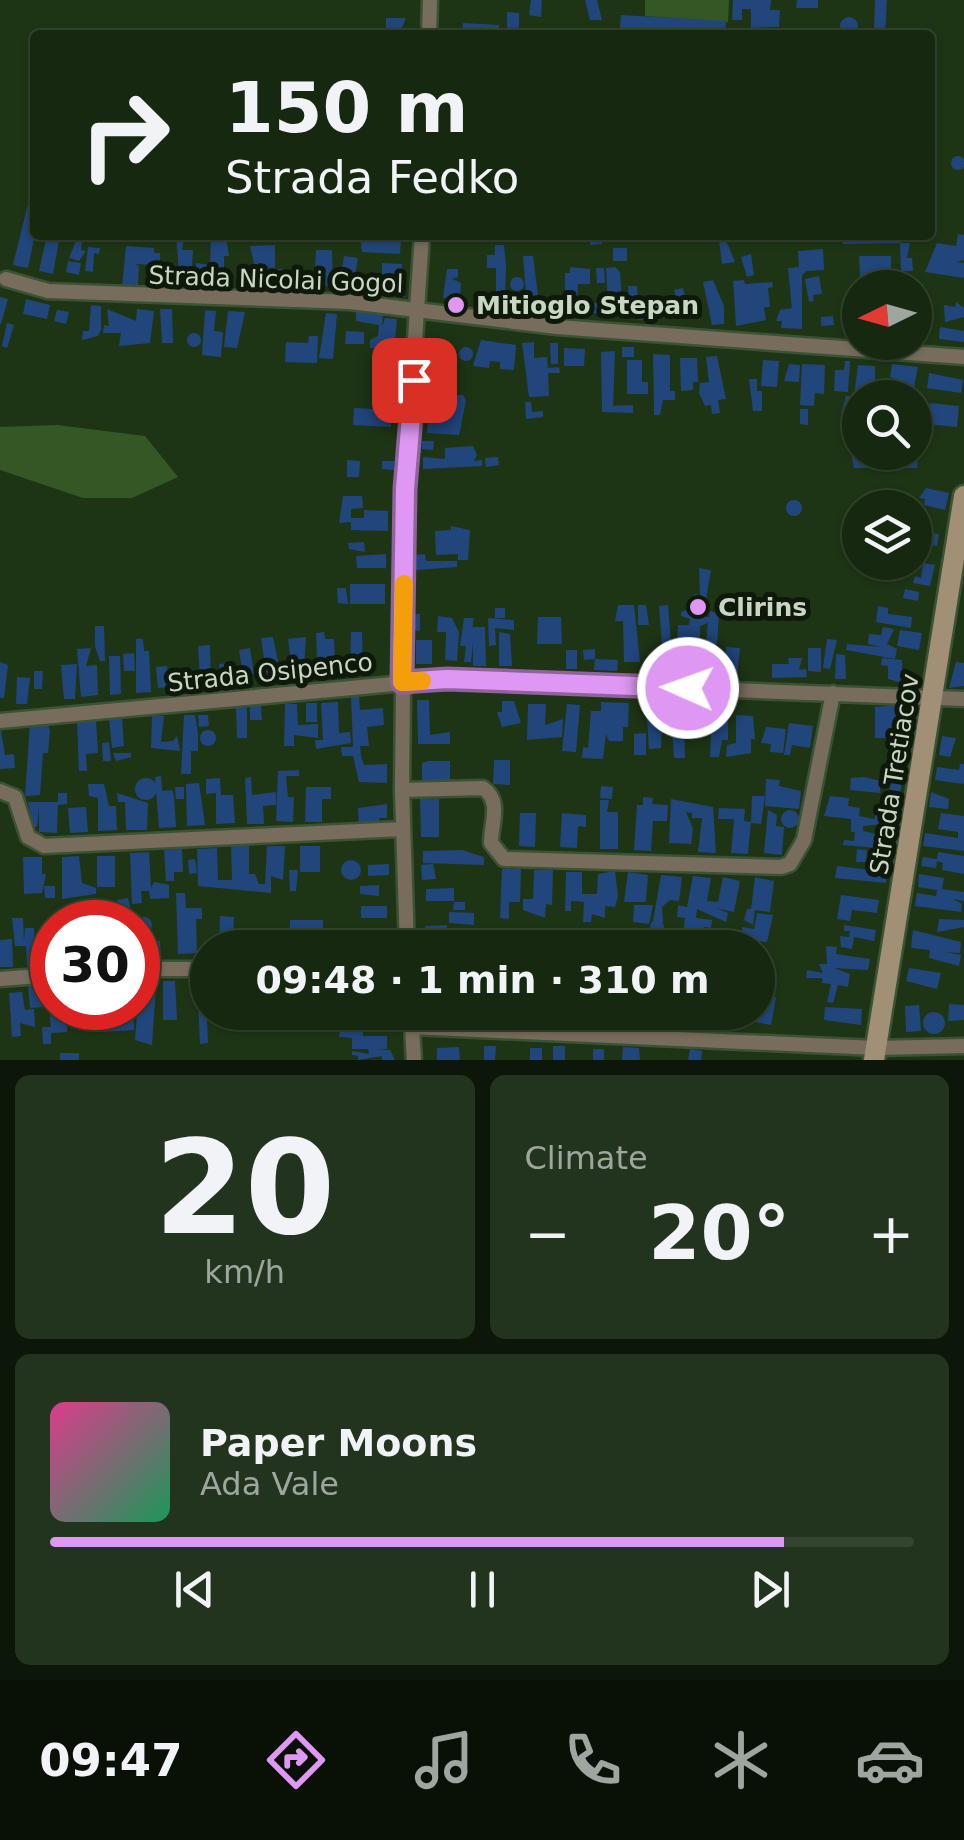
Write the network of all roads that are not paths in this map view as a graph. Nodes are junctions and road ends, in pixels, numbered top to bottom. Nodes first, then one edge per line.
1 (430, 0) edge
2 (429, 30) edge
3 (422, 240) edge
4 (6, 279) dead end
5 (419, 307) junction
6 (964, 357) edge
7 (964, 496) edge
8 (402, 682) junction
9 (833, 694) junction
10 (931, 699) junction
11 (964, 699) edge
12 (0, 721) edge
13 (402, 790) junction
14 (0, 791) edge
15 (402, 829) junction
16 (406, 930) edge
17 (190, 968) edge
18 (160, 969) edge
19 (30, 977) edge
20 (0, 979) edge
21 (412, 1030) edge
22 (547, 1030) edge
23 (964, 1046) edge
24 (875, 1054) edge
25 (414, 1060) edge

1 - 2 street
3 - 5 street
4 - 5 street, Strada Nicolai Gogol
5 - 6 street, Strada Nicolai Gogol
5 - 8 street
7 - 10 street, Strada Tretiacov
8 - 9 street, Strada Osipenco
8 - 12 street, Strada Osipenco
8 - 13 street
9 - 10 street, Strada Osipenco
9 - 13 street
10 - 11 street, Strada Osipenco
10 - 24 street, Strada Tretiacov
13 - 15 street
14 - 15 street
15 - 16 street
17 - 18 street
19 - 20 street
21 - 25 street
22 - 24 street
23 - 24 street

